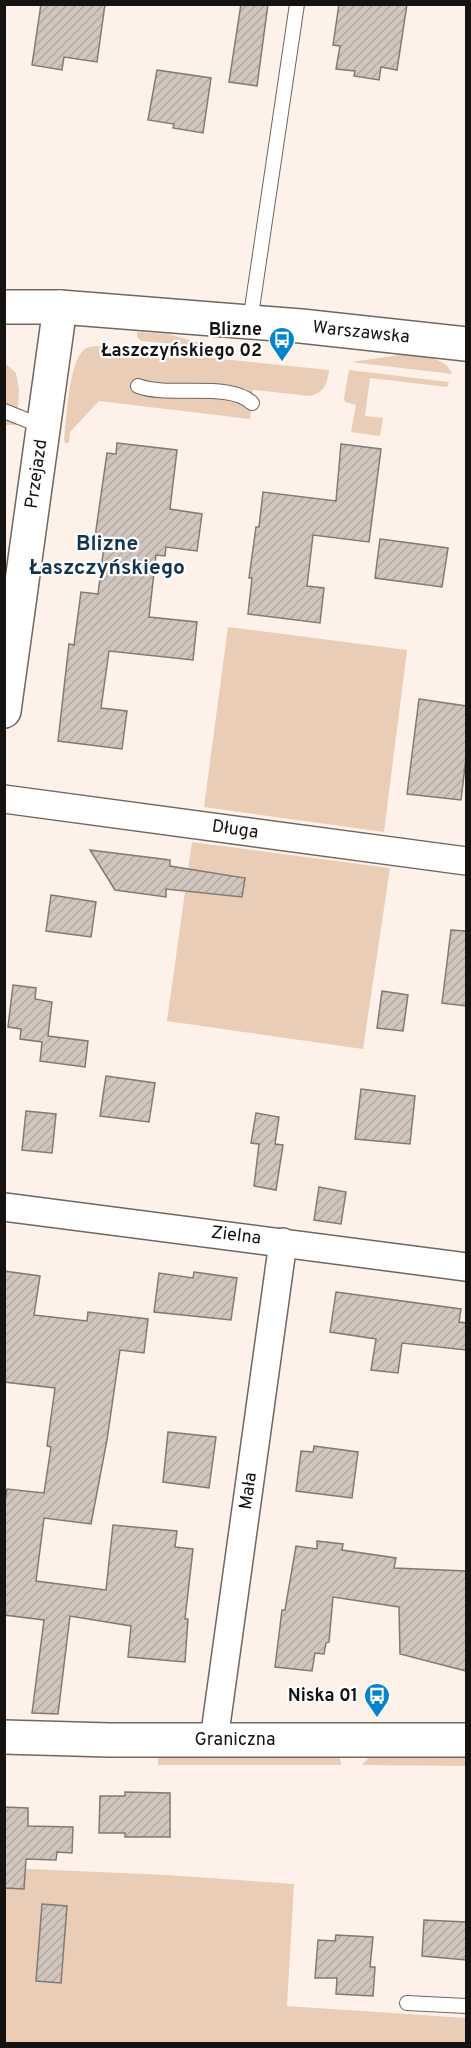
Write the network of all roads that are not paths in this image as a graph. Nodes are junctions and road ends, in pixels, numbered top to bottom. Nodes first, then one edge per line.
1 (297, 4) edge
2 (4, 307) edge
3 (60, 307) junction
4 (250, 322) junction
5 (466, 344) edge
6 (138, 386) dead end
7 (252, 403) dead end
8 (4, 411) edge
9 (44, 427) junction
10 (4, 711) edge
11 (4, 799) edge
12 (466, 861) edge
13 (4, 1207) edge
14 (283, 1242) junction
15 (466, 1267) edge
16 (4, 1737) edge
17 (214, 1740) junction
18 (466, 1740) edge
19 (407, 2002) dead end
20 (466, 2006) edge

1 - 4 lane
2 - 3 street, Warszawska
3 - 4 street, Warszawska
3 - 9 street, Przejazd
4 - 5 street, Warszawska
6 - 7 lane
8 - 9 lane
9 - 10 street, Przejazd
11 - 12 street, Długa
13 - 14 street, Zielna
14 - 15 street, Zielna
14 - 17 street, Mała
16 - 17 street, Graniczna
17 - 18 street, Graniczna
19 - 20 lane

